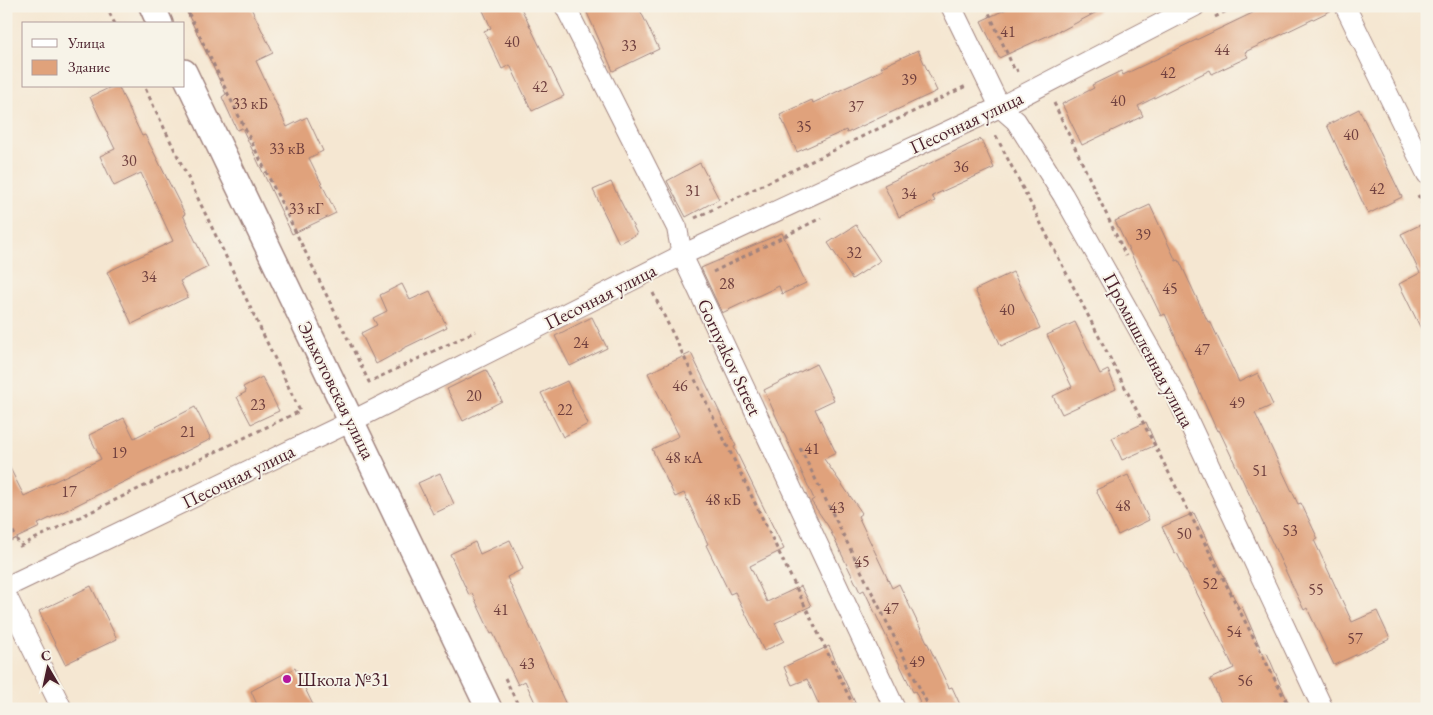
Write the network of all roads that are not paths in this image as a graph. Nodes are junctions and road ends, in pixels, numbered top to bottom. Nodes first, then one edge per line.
1 (152, 6) edge
2 (566, 6) edge
3 (951, 6) edge
4 (1345, 6) edge
5 (1202, 13) edge
6 (159, 22) edge
7 (185, 74) edge
8 (1000, 107) junction
9 (1427, 174) edge
10 (682, 255) junction
11 (352, 421) junction
12 (6, 587) edge
13 (6, 595) edge
14 (62, 709) edge
15 (489, 709) edge
16 (895, 709) edge
17 (1322, 709) edge

1 - 6 street
2 - 10 street, Gornyakov Street
3 - 8 street, Промышленная улица
4 - 9 street
5 - 8 street, Песочная улица
7 - 11 street, Эльхотовская улица
8 - 10 street, Песочная улица
8 - 17 street, Промышленная улица
10 - 11 street, Песочная улица
10 - 16 street, Gornyakov Street
11 - 12 street, Песочная улица
11 - 15 street, Эльхотовская улица
13 - 14 street

